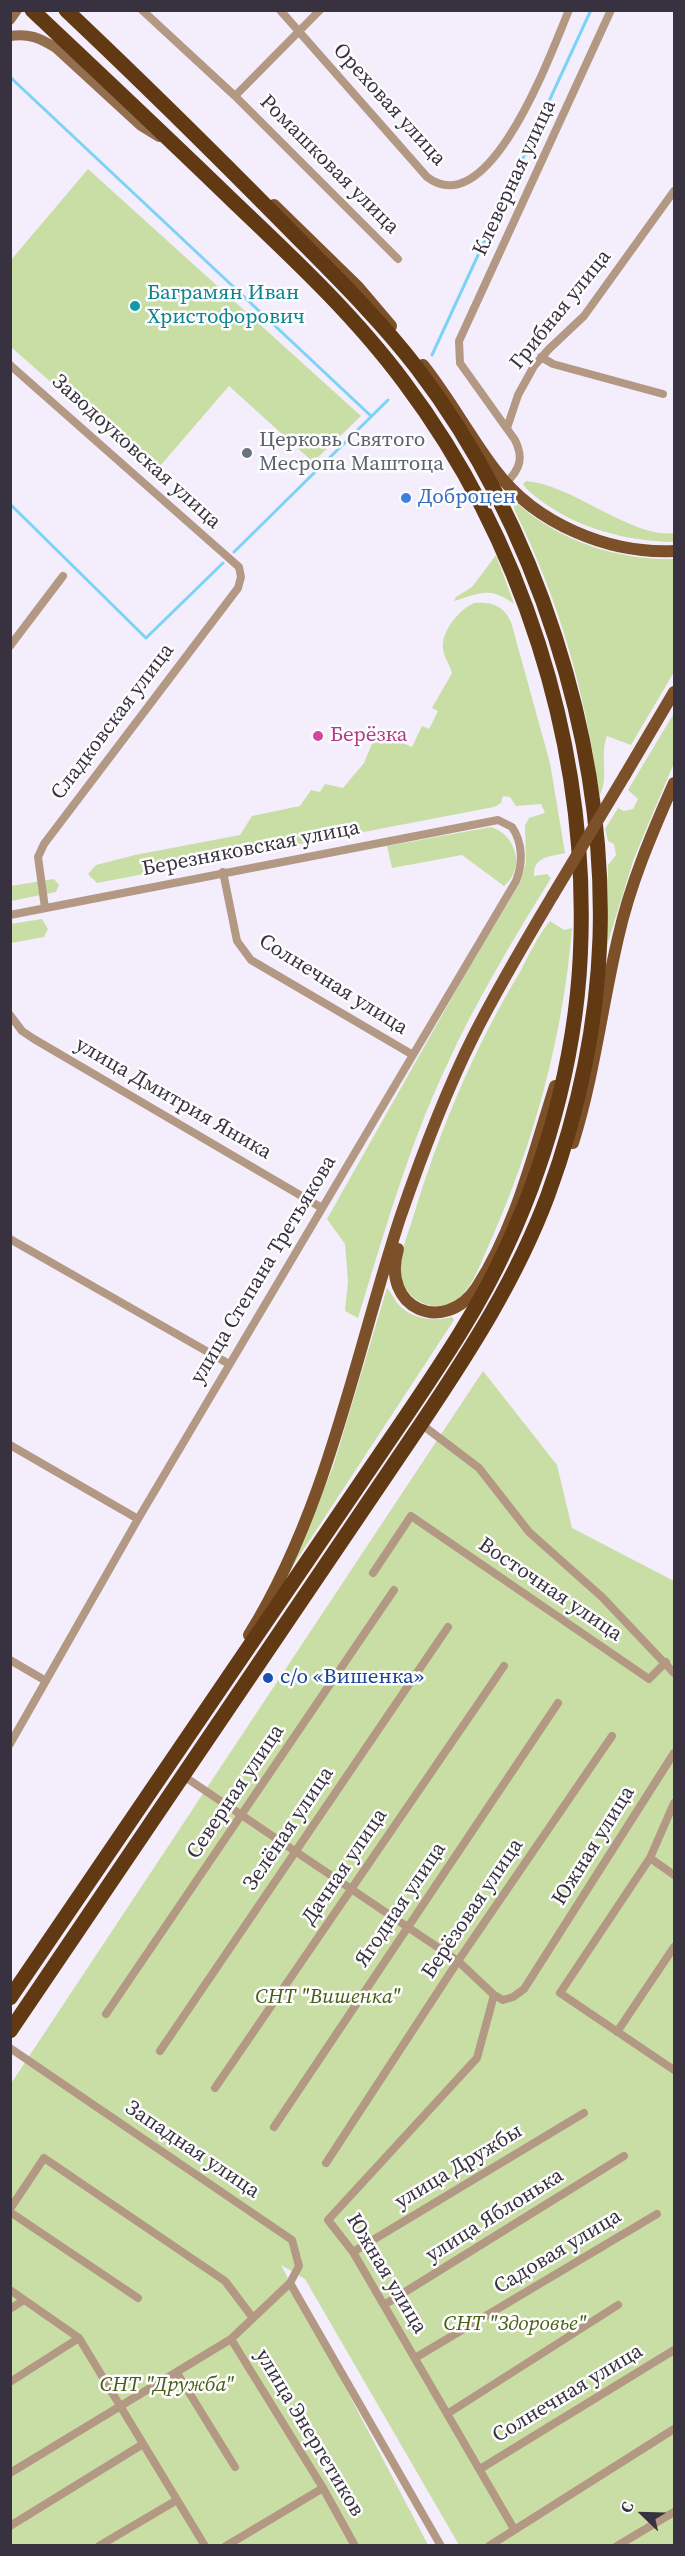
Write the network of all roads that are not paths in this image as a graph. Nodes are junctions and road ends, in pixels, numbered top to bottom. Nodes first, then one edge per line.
1 (17, 10) edge
2 (32, 10) edge
3 (66, 10) edge
4 (142, 10) edge
5 (280, 10) edge
6 (320, 10) edge
7 (569, 10) edge
8 (611, 10) edge
9 (10, 20) edge
10 (299, 32) junction
11 (10, 36) edge
12 (235, 96) junction
13 (194, 131) junction
14 (179, 149) junction
15 (675, 191) edge
16 (398, 259) dead end
17 (541, 357) junction
18 (10, 365) edge
19 (663, 394) dead end
20 (507, 428) junction
21 (506, 483) junction
22 (675, 551) edge
23 (238, 567) joint
24 (63, 576) dead end
25 (10, 646) edge
26 (675, 692) edge
27 (675, 783) edge
28 (498, 820) joint
29 (223, 872) junction
30 (45, 908) junction
31 (10, 915) edge
32 (10, 1015) edge
33 (571, 1040) junction
34 (413, 1055) junction
35 (425, 1150) junction
36 (322, 1208) junction
37 (10, 1239) edge
38 (525, 1251) junction
39 (229, 1364) junction
40 (421, 1425) junction
41 (10, 1445) edge
42 (138, 1519) junction
43 (373, 1573) dead end
44 (394, 1590) dead end
45 (448, 1627) dead end
46 (10, 1660) edge
47 (666, 1662) junction
48 (504, 1666) dead end
49 (675, 1672) edge
50 (46, 1681) junction
51 (558, 1703) dead end
52 (612, 1736) dead end
53 (10, 1744) edge
54 (675, 1753) edge
55 (185, 1777) junction
56 (675, 1803) edge
57 (142, 1807) junction
58 (242, 1815) junction
59 (296, 1852) junction
60 (650, 1858) junction
61 (675, 1875) edge
62 (351, 1889) junction
63 (408, 1927) junction
64 (675, 1947) edge
65 (458, 1961) junction
66 (494, 1995) junction
67 (10, 1998) edge
68 (106, 2014) dead end
69 (10, 2031) edge
70 (617, 2032) junction
71 (10, 2048) edge
72 (160, 2051) dead end
73 (673, 2066) edge
74 (215, 2088) dead end
75 (584, 2113) dead end
76 (273, 2127) dead end
77 (624, 2156) dead end
78 (327, 2163) dead end
79 (10, 2210) edge
80 (657, 2214) dead end
81 (353, 2252) junction
82 (290, 2283) junction
83 (10, 2290) edge
84 (138, 2298) dead end
85 (24, 2300) junction
86 (384, 2305) junction
87 (618, 2305) dead end
88 (10, 2309) edge
89 (254, 2318) junction
90 (79, 2338) junction
91 (231, 2339) junction
92 (675, 2350) edge
93 (415, 2358) junction
94 (177, 2373) junction
95 (10, 2382) edge
96 (121, 2406) junction
97 (447, 2414) junction
98 (675, 2429) edge
99 (143, 2444) junction
100 (235, 2467) dead end
101 (480, 2469) junction
102 (10, 2473) edge
103 (323, 2487) junction
104 (177, 2500) junction
105 (675, 2512) edge
106 (10, 2526) edge
107 (514, 2529) junction
108 (99, 2546) edge
109 (205, 2546) edge
110 (226, 2546) edge
111 (355, 2546) edge
112 (441, 2546) edge
113 (489, 2546) edge
114 (617, 2546) edge

1 - 9 street
2 - 14 highway
3 - 13 highway
4 - 12 street, Ромашковая улица
5 - 10 street, Ореховая улица
6 - 10 street, Ромашковая улица
7 - 10 street, Ореховая улица
8 - 20 street, Клеверная улица
10 - 12 street, Ромашковая улица
11 - 14 street
12 - 16 street, Ромашковая улица
13 - 21 main road
13 - 38 highway
14 - 33 highway
15 - 17 street, Грибная улица
17 - 19 street
17 - 20 street, Грибная улица
18 - 23 street, Заводоуковская улица
20 - 21 street
21 - 22 main road
23 - 30 street, Сладковская улица
24 - 25 street
26 - 35 main road, bridge
27 - 38 main road
28 - 29 street, Березняковская улица
28 - 34 street, улица Степана Третьякова
29 - 30 street, Березняковская улица
29 - 34 street, Солнечная улица
30 - 31 street, Березняковская улица
32 - 36 street, улица Дмитрия Яника
33 - 35 main road
33 - 57 highway
34 - 36 street, улица Степана Третьякова
35 - 57 main road
36 - 39 street, улица Степана Третьякова
37 - 39 street
38 - 40 highway
39 - 42 street, улица Степана Третьякова
40 - 47 street
40 - 55 highway
41 - 42 street
42 - 50 street, улица Степана Третьякова
43 - 47 street, Восточная улица
44 - 58 street, Северная улица
45 - 59 street, Зелёная улица
46 - 50 street
47 - 49 street
48 - 62 street, Дачная улица
50 - 53 street, улица Степана Третьякова
51 - 63 street, Ягодная улица
52 - 65 street, Берёзовая улица
54 - 66 street, Южная улица
55 - 58 street
55 - 69 highway
56 - 60 street
57 - 67 highway
58 - 59 street
58 - 68 street, Северная улица
59 - 62 street
59 - 72 street, Зелёная улица
60 - 61 street
60 - 70 street
62 - 63 street
62 - 74 street, Дачная улица
63 - 65 street
63 - 76 street, Ягодная улица
64 - 70 street
65 - 66 street
65 - 78 street, Берёзовая улица
66 - 81 street, Южная улица
70 - 73 street
71 - 82 street, Западная улица
75 - 81 street, улица Дружбы
77 - 86 street, улица Яблонька
79 - 84 street
79 - 89 street
80 - 93 street, Садовая улица
81 - 86 street, Южная улица
82 - 89 street
82 - 112 street
83 - 85 street
85 - 88 street
85 - 90 street
86 - 93 street, Южная улица
87 - 97 street
89 - 91 street
90 - 95 street
90 - 96 street
91 - 94 street
91 - 103 street, улица Энергетиков
92 - 101 street, Солнечная улица
93 - 97 street, Южная улица
94 - 96 street
94 - 100 street
96 - 99 street
96 - 102 street
97 - 101 street, Южная улица
98 - 107 street
99 - 104 street
99 - 106 street
101 - 107 street, Южная улица
103 - 110 street
103 - 111 street, улица Энергетиков
104 - 108 street
104 - 109 street
105 - 114 street
107 - 113 street

